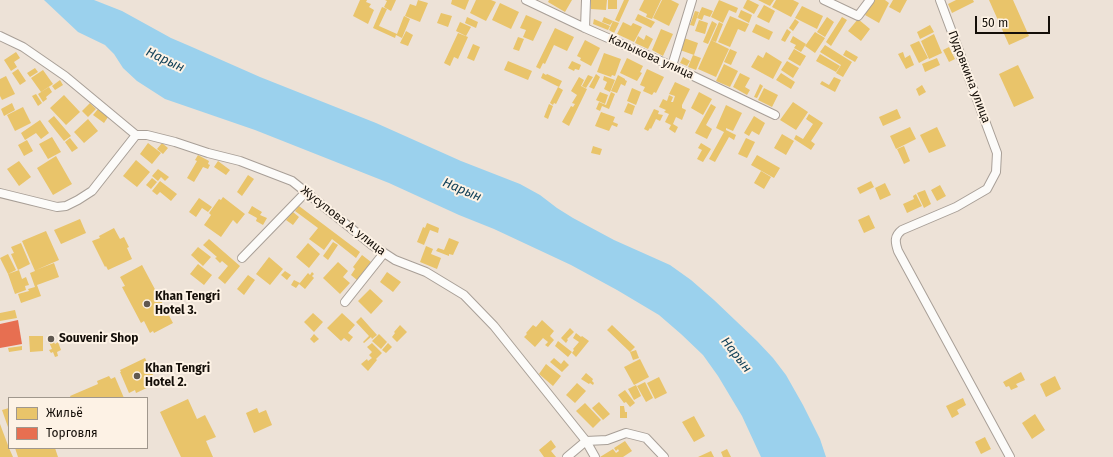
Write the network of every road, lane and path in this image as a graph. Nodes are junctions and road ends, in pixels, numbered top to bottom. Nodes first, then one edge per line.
1 (526, 0) edge
2 (586, 0) edge
3 (692, 0) edge
4 (824, 0) edge
5 (870, 0) edge
6 (940, 0) edge
7 (585, 28) junction
8 (0, 36) edge
9 (672, 66) junction
10 (776, 115) dead end
11 (136, 136) junction
12 (0, 184) edge
13 (306, 192) junction
14 (1, 194) edge
15 (384, 253) junction
16 (242, 258) dead end
17 (345, 302) dead end
18 (586, 441) junction
19 (567, 457) edge
20 (595, 457) edge
21 (664, 457) edge
22 (1010, 457) edge

1 - 7 street, Калыкова улица
2 - 7 street
3 - 9 street
4 - 5 street
6 - 22 street, Пудовкина улица
7 - 9 street, Калыкова улица
8 - 11 street
9 - 10 street, Калыкова улица
11 - 13 street, Жусупова А. улица
11 - 14 street
12 - 14 street
13 - 15 street, Жусупова А. улица
13 - 16 street
15 - 17 street
15 - 18 street, Жусупова А. улица
18 - 19 street
18 - 20 street, Жусупова А. улица
18 - 21 street

